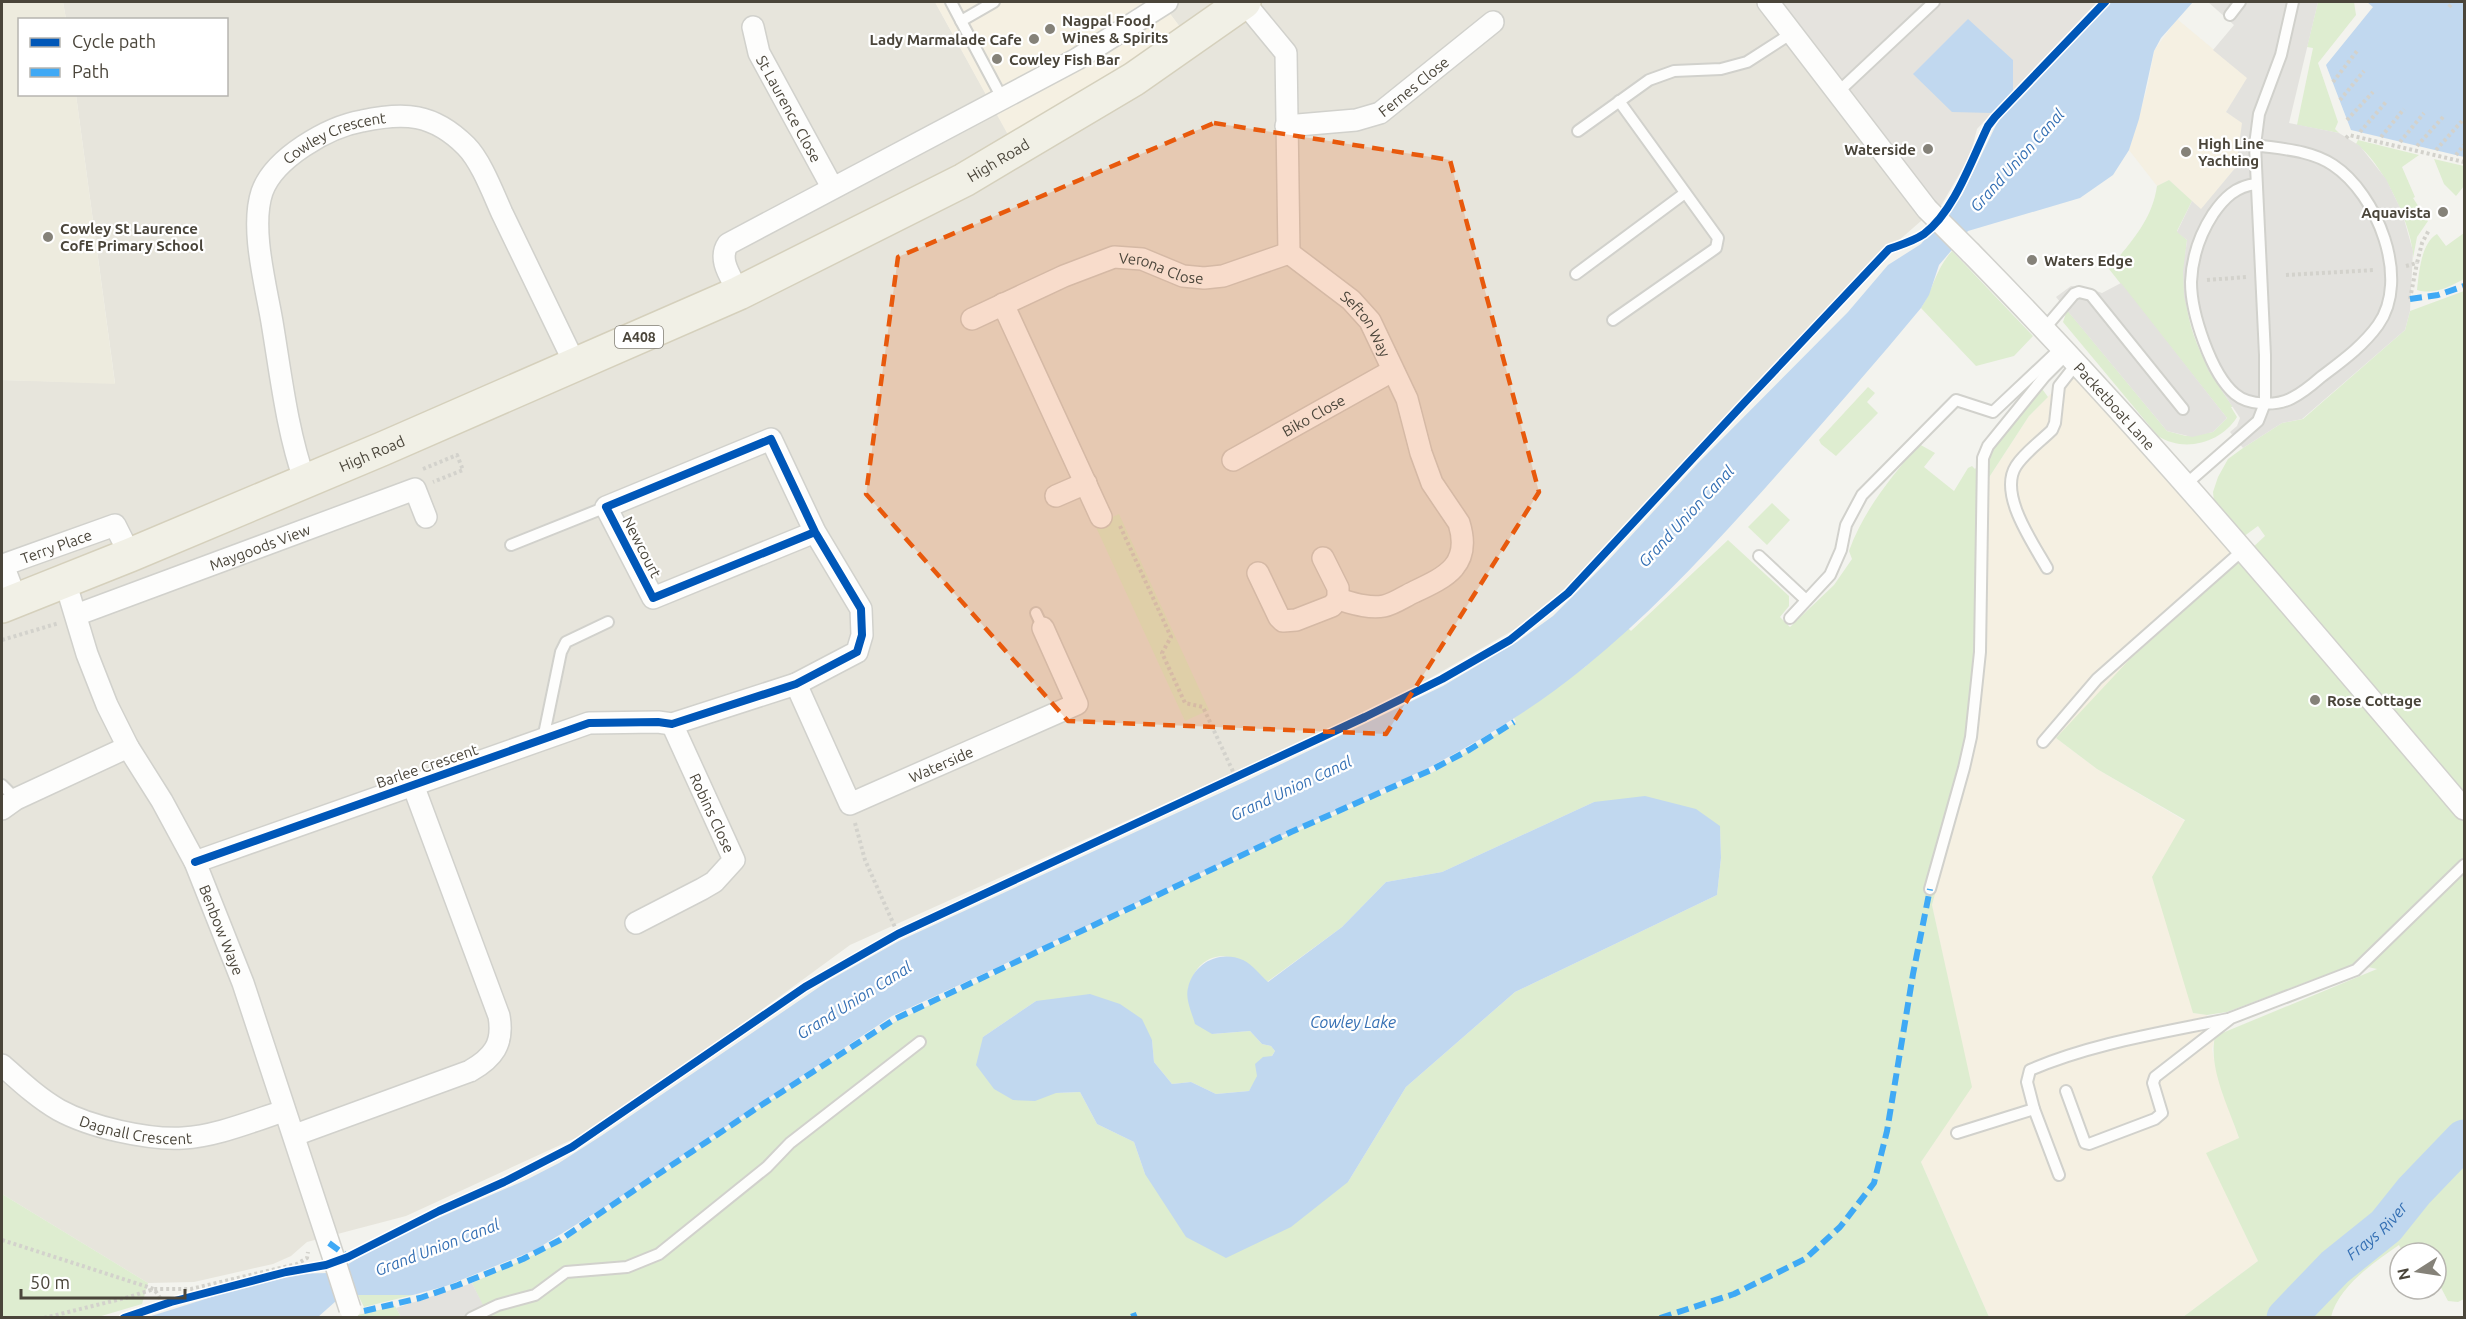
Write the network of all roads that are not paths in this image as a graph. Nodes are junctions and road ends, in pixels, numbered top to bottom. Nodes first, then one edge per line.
1 (951, 2) edge
2 (994, 2) edge
3 (1244, 2) edge
4 (1768, 2) edge
5 (1934, 2) edge
6 (2240, 2) edge
7 (2293, 2) edge
8 (1153, 6) edge
9 (2230, 15) dead end
10 (961, 21) junction
11 (1493, 22) dead end
12 (753, 27) dead end
13 (1792, 33) junction
14 (1837, 93) junction
15 (1002, 98) junction
16 (1619, 101) junction
17 (1286, 126) junction
18 (1578, 131) dead end
19 (2255, 145) junction
20 (2256, 184) junction
21 (832, 187) junction
22 (1685, 193) junction
23 (1289, 253) junction
24 (1576, 274) dead end
25 (739, 293) junction
26 (1003, 304) junction
27 (972, 319) dead end
28 (1613, 320) dead end
29 (2045, 328) junction
30 (2069, 354) junction
31 (575, 364) junction
32 (1392, 371) junction
33 (2265, 403) junction
34 (2183, 409) dead end
35 (1233, 460) dead end
36 (304, 482) junction
37 (1086, 483) junction
38 (2185, 485) junction
39 (1056, 496) dead end
40 (606, 507) junction
41 (426, 517) dead end
42 (1101, 517) road end
43 (815, 532) junction
44 (511, 545) dead end
45 (2243, 550) junction
46 (130, 555) junction
47 (1759, 556) dead end
48 (1323, 558) dead end
49 (2047, 568) dead end
50 (1258, 573) dead end
51 (65, 581) junction
52 (1338, 599) junction
53 (1806, 600) junction
54 (9, 604) edge
55 (76, 617) junction
56 (1790, 618) dead end
57 (1039, 620) dead end
58 (608, 622) dead end
59 (796, 684) junction
60 (672, 724) junction
61 (543, 739) junction
62 (2043, 742) dead end
63 (128, 747) junction
64 (414, 785) junction
65 (6, 798) edge
66 (2464, 809) edge
67 (195, 862) junction
68 (2464, 865) edge
69 (1930, 889) dead end
70 (636, 923) dead end
71 (2231, 1018) junction
72 (920, 1042) dead end
73 (2, 1065) edge
74 (2066, 1091) dead end
75 (2034, 1109) junction
76 (284, 1111) junction
77 (1957, 1134) dead end
78 (294, 1135) junction
79 (2059, 1175) dead end
80 (351, 1313) edge
81 (471, 1317) edge

1 - 10 lane
2 - 10 lane
3 - 17 street
3 - 25 main road, High Road / A408
4 - 13 street, Packetboat Lane
5 - 14 lane
6 - 9 lane
7 - 19 lane
8 - 15 street
10 - 15 lane
11 - 17 street, Fernes Close
12 - 21 street, St Laurence Close
13 - 14 street, Packetboat Lane
13 - 16 lane
14 - 29 street, Packetboat Lane, bridge
15 - 21 street
16 - 18 lane
16 - 22 lane
17 - 23 street
19 - 20 lane
19 - 33 lane
20 - 33 lane
20 - 33 lane
21 - 25 street
22 - 24 lane
22 - 28 lane
23 - 26 street, Verona Close
23 - 32 street, Sefton Way
25 - 31 main road, High Road / A408
26 - 27 street, Verona Close
26 - 37 street
29 - 30 street, Packetboat Lane
29 - 34 lane
30 - 38 street, Packetboat Lane
30 - 49 lane
30 - 53 lane
30 - 69 lane
31 - 36 main road, High Road / A408
31 - 36 street, Cowley Crescent
32 - 35 street, Biko Close
32 - 52 street, Sefton Way
33 - 38 lane
36 - 46 main road, High Road / A408
37 - 39 street
37 - 42 street
38 - 45 street, Packetboat Lane
40 - 43 street, Newcourt
40 - 43 street, Newcourt
40 - 44 lane
41 - 55 street, Maygoods View
43 - 59 street, Newcourt
45 - 62 lane
45 - 66 street, Packetboat Lane
46 - 51 main road, High Road / A408
46 - 54 street, Terry Place
47 - 53 lane
48 - 52 street
50 - 52 street
51 - 54 main road, High Road / A408
51 - 55 street, Benbow Waye
53 - 56 lane
55 - 63 street, Benbow Waye
57 - 59 street, Waterside
58 - 61 lane
59 - 60 street, Newcourt
60 - 61 street, Barlee Crescent
60 - 70 street, Robins Close
61 - 64 street, Barlee Crescent
63 - 65 street
63 - 67 street, Benbow Waye
64 - 67 street, Barlee Crescent
64 - 78 street, Barlee Crescent
67 - 76 street, Benbow Waye
68 - 71 lane
71 - 74 lane
71 - 75 lane
72 - 81 lane
73 - 76 street, Dagnall Crescent
75 - 77 lane
75 - 79 lane
76 - 78 street, Benbow Waye
78 - 80 street, Benbow Waye, bridge

